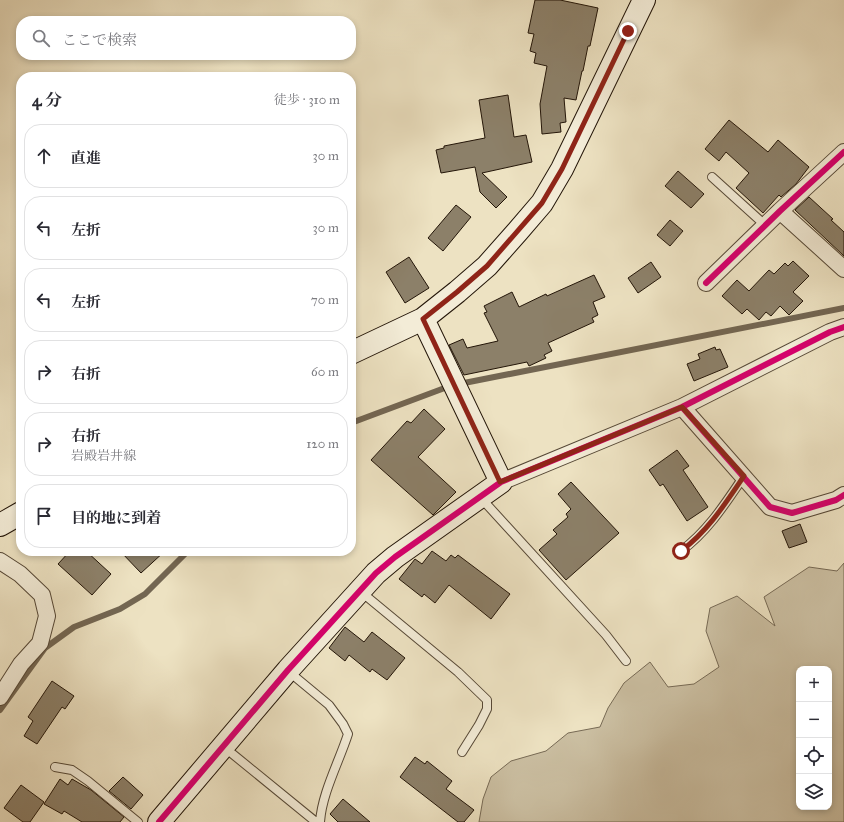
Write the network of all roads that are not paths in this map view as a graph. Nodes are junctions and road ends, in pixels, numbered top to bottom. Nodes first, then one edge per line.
1 (644, 0) edge
2 (844, 152) edge
3 (712, 177) dead end
4 (780, 211) junction
5 (765, 225) junction
6 (844, 269) edge
7 (706, 283) dead end
8 (423, 319) junction
9 (844, 327) edge
10 (356, 351) edge
11 (682, 407) junction
12 (744, 476) junction
13 (500, 482) junction
14 (844, 495) edge
15 (479, 497) junction
16 (16, 515) edge
17 (0, 525) edge
18 (681, 551) dead end
19 (0, 561) edge
20 (360, 591) junction
21 (626, 660) dead end
22 (288, 670) junction
23 (0, 697) edge
24 (223, 746) junction
25 (462, 752) dead end
26 (55, 768) dead end
27 (138, 822) edge
28 (159, 822) edge
29 (316, 822) edge
30 (320, 822) edge

1 - 8 street
2 - 4 street
3 - 5 lane
4 - 5 street
4 - 6 street
5 - 7 street
8 - 10 street
8 - 13 street
9 - 11 street
11 - 12 street
11 - 13 street
12 - 14 street
12 - 18 lane
13 - 15 street
15 - 20 street
15 - 21 lane
16 - 17 street
19 - 23 street
20 - 22 street
20 - 25 lane
22 - 24 street
22 - 30 lane
24 - 28 street
24 - 29 lane
26 - 27 lane

